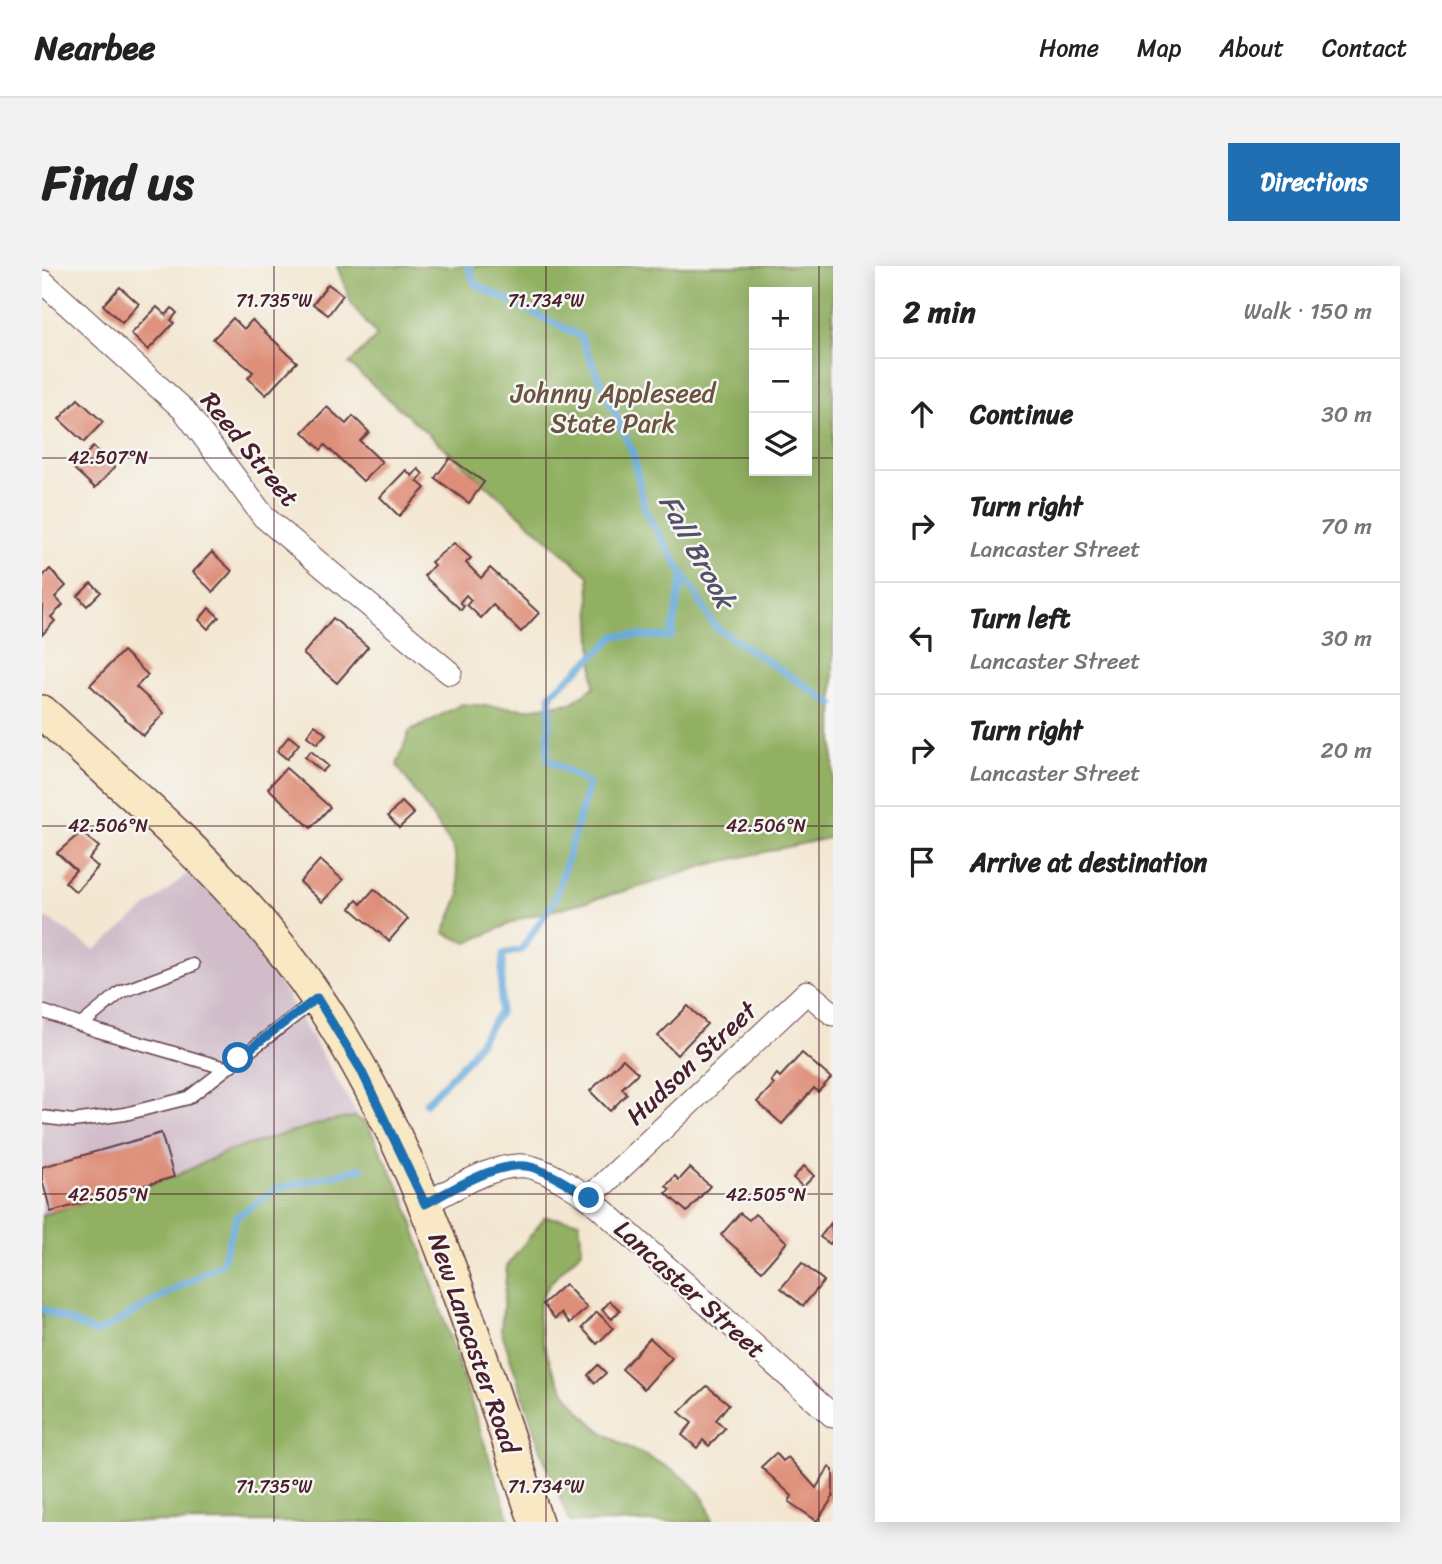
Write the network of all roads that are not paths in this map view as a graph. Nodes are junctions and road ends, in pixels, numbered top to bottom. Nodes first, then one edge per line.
1 (48, 277) edge
2 (450, 673) dead end
3 (42, 712) edge
4 (193, 965) dead end
5 (317, 998) junction
6 (42, 1011) edge
7 (833, 1014) edge
8 (81, 1025) junction
9 (225, 1069) junction
10 (42, 1117) edge
11 (589, 1198) junction
12 (425, 1204) junction
13 (833, 1416) edge
14 (536, 1522) edge

1 - 2 street, Reed Street
3 - 5 main road
4 - 8 lane
5 - 9 lane
5 - 12 main road
6 - 8 lane
7 - 11 street, Hudson Street
8 - 9 lane
9 - 10 lane
11 - 12 street, Lancaster Street
11 - 13 street, Lancaster Street
12 - 14 main road, New Lancaster Road

